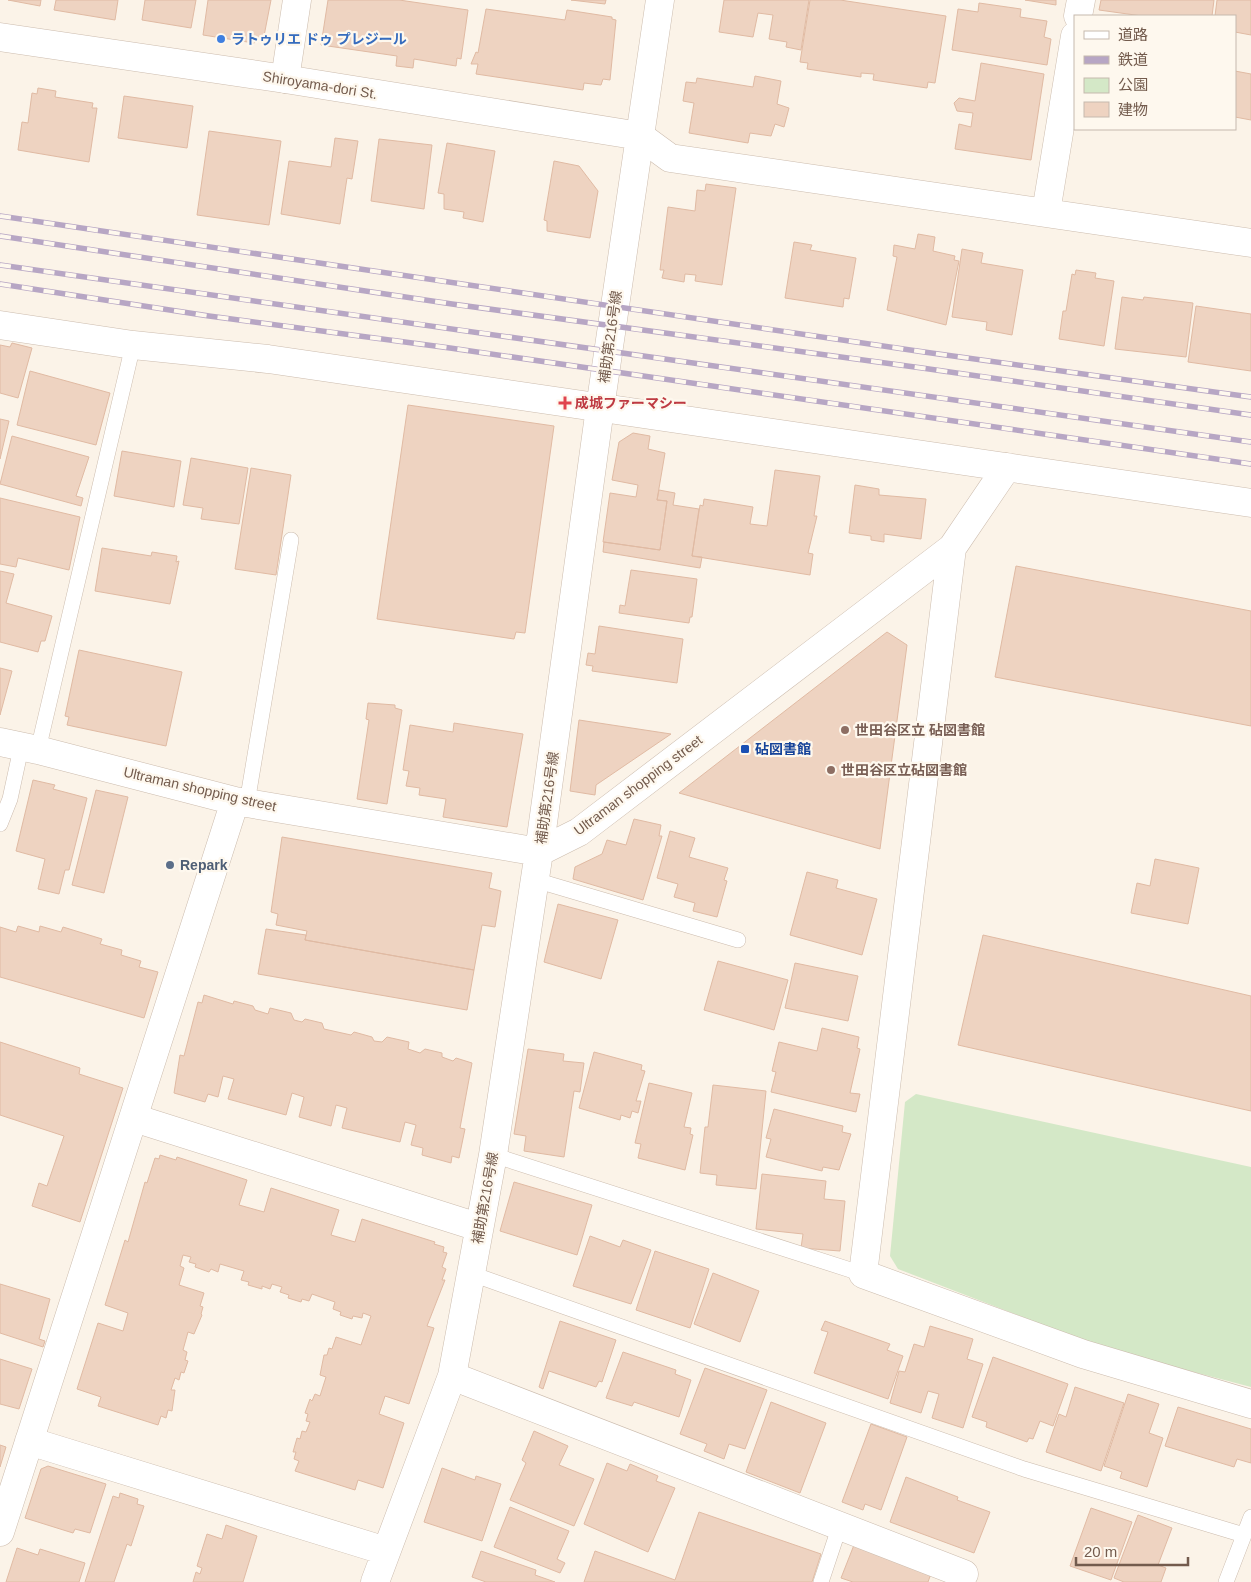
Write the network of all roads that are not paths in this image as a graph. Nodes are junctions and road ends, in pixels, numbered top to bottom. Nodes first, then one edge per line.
1 (297, 0) edge
2 (660, 0) edge
3 (1081, 0) edge
4 (1078, 15) edge
5 (0, 37) edge
6 (1074, 42) edge
7 (286, 79) junction
8 (640, 136) junction
9 (1046, 212) junction
10 (1251, 244) edge
11 (0, 325) edge
12 (133, 344) junction
13 (600, 408) junction
14 (1007, 467) junction
15 (1251, 503) edge
16 (291, 540) dead end
17 (952, 548) junction
18 (20, 747) edge
19 (241, 802) junction
20 (0, 824) edge
21 (539, 852) junction
22 (534, 880) junction
23 (738, 940) dead end
24 (134, 1118) junction
25 (493, 1155) junction
26 (478, 1227) junction
27 (472, 1274) junction
28 (863, 1274) junction
29 (452, 1376) junction
30 (1251, 1404) edge
31 (29, 1441) junction
32 (1251, 1517) edge
33 (839, 1528) junction
34 (0, 1532) edge
35 (1244, 1535) junction
36 (386, 1551) junction
37 (964, 1574) dead end
38 (375, 1582) edge
39 (821, 1582) edge
40 (1226, 1582) edge

1 - 7 street
2 - 8 street, 補助第216号線
3 - 4 street
5 - 7 street, Shiroyama-dori St.
6 - 9 street
7 - 8 street, Shiroyama-dori St.
8 - 9 street
8 - 13 street, 補助第216号線
9 - 10 street
11 - 12 street
12 - 13 street
12 - 18 lane
13 - 14 street
13 - 21 street, 補助第216号線
14 - 15 street
14 - 17 street, Ultraman shopping street
16 - 19 lane
17 - 21 street, Ultraman shopping street
17 - 28 street
18 - 19 street, Ultraman shopping street
18 - 20 lane
19 - 21 street, Ultraman shopping street
19 - 24 street
21 - 22 street, 補助第216号線
22 - 23 lane
22 - 25 street, 補助第216号線
24 - 26 street
24 - 31 street
25 - 26 street, 補助第216号線
25 - 28 lane
26 - 27 street, 補助第216号線
27 - 29 street, 補助第216号線
27 - 35 lane
28 - 30 street
29 - 33 street
29 - 36 street, 補助第216号線
31 - 34 street
31 - 36 street
32 - 35 lane
33 - 37 street
33 - 39 lane
35 - 40 lane
36 - 38 street, 補助第216号線

